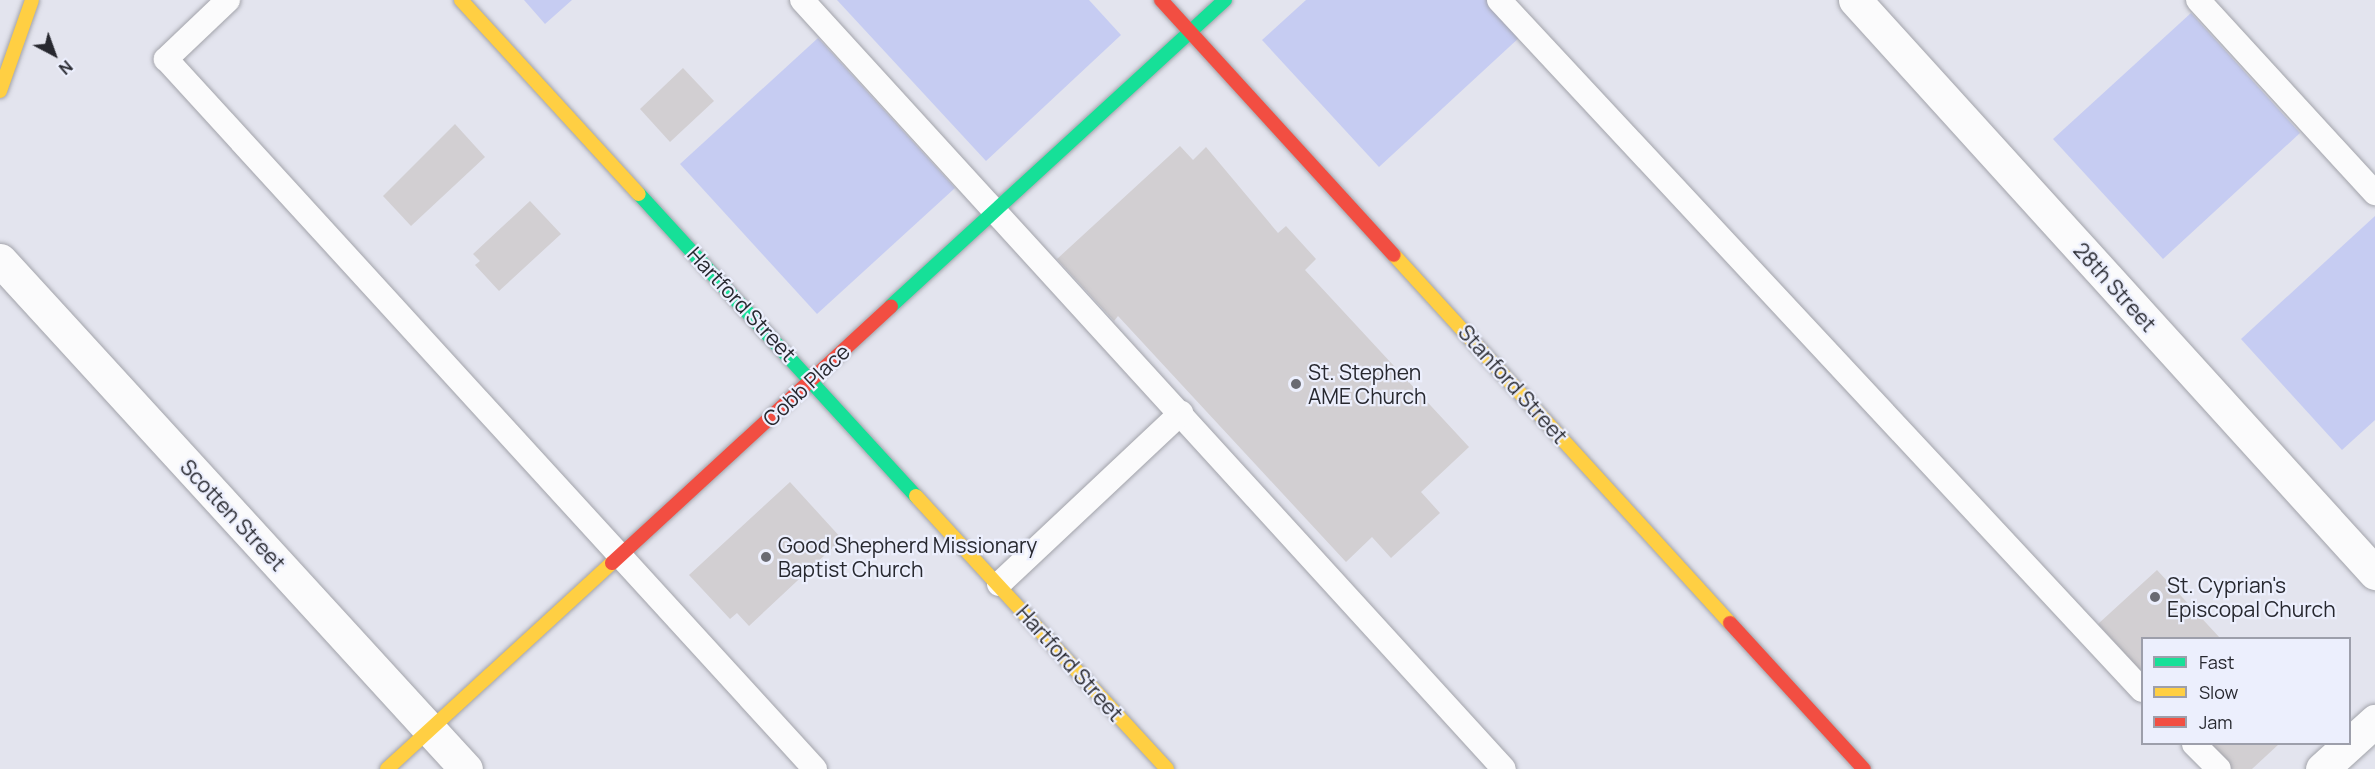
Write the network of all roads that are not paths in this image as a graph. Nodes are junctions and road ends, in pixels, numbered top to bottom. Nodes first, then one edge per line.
1 (32, 0) edge
2 (228, 0) edge
3 (461, 0) edge
4 (802, 0) edge
5 (1161, 0) edge
6 (1225, 0) edge
7 (1499, 0) edge
8 (1855, 0) edge
9 (2198, 0) edge
10 (8, 18) dead end
11 (22, 24) junction
12 (1191, 32) junction
13 (0, 91) edge
14 (2375, 193) edge
15 (993, 213) junction
16 (0, 260) edge
17 (812, 380) junction
18 (1181, 413) junction
19 (619, 556) junction
20 (2375, 573) edge
21 (999, 584) junction
22 (2141, 689) edge
23 (2375, 721) edge
24 (430, 729) junction
25 (2351, 743) edge
26 (2195, 745) edge
27 (2348, 745) edge
28 (387, 769) edge
29 (466, 769) edge
30 (814, 769) edge
31 (1167, 769) edge
32 (1504, 769) edge
33 (1864, 769) edge
34 (2219, 769) edge
35 (2322, 769) edge

1 - 11 street
2 - 19 lane
3 - 17 street, Hartford Street
4 - 15 lane
5 - 12 street, Stanford Street
6 - 12 street, Cobb Place
7 - 22 lane
8 - 20 street, 28th Street
9 - 14 lane
10 - 11 street
11 - 13 street
12 - 15 street, Cobb Place
12 - 33 street, Stanford Street
15 - 17 street, Cobb Place
15 - 18 lane
16 - 24 street, Scotten Street
17 - 19 street, Cobb Place
17 - 21 street, Hartford Street
18 - 21 lane
18 - 32 lane
19 - 24 street, Cobb Place
19 - 30 lane
21 - 31 street, Hartford Street
23 - 25 street
24 - 28 street, Cobb Place
24 - 29 street, Scotten Street
26 - 34 lane
27 - 35 street

